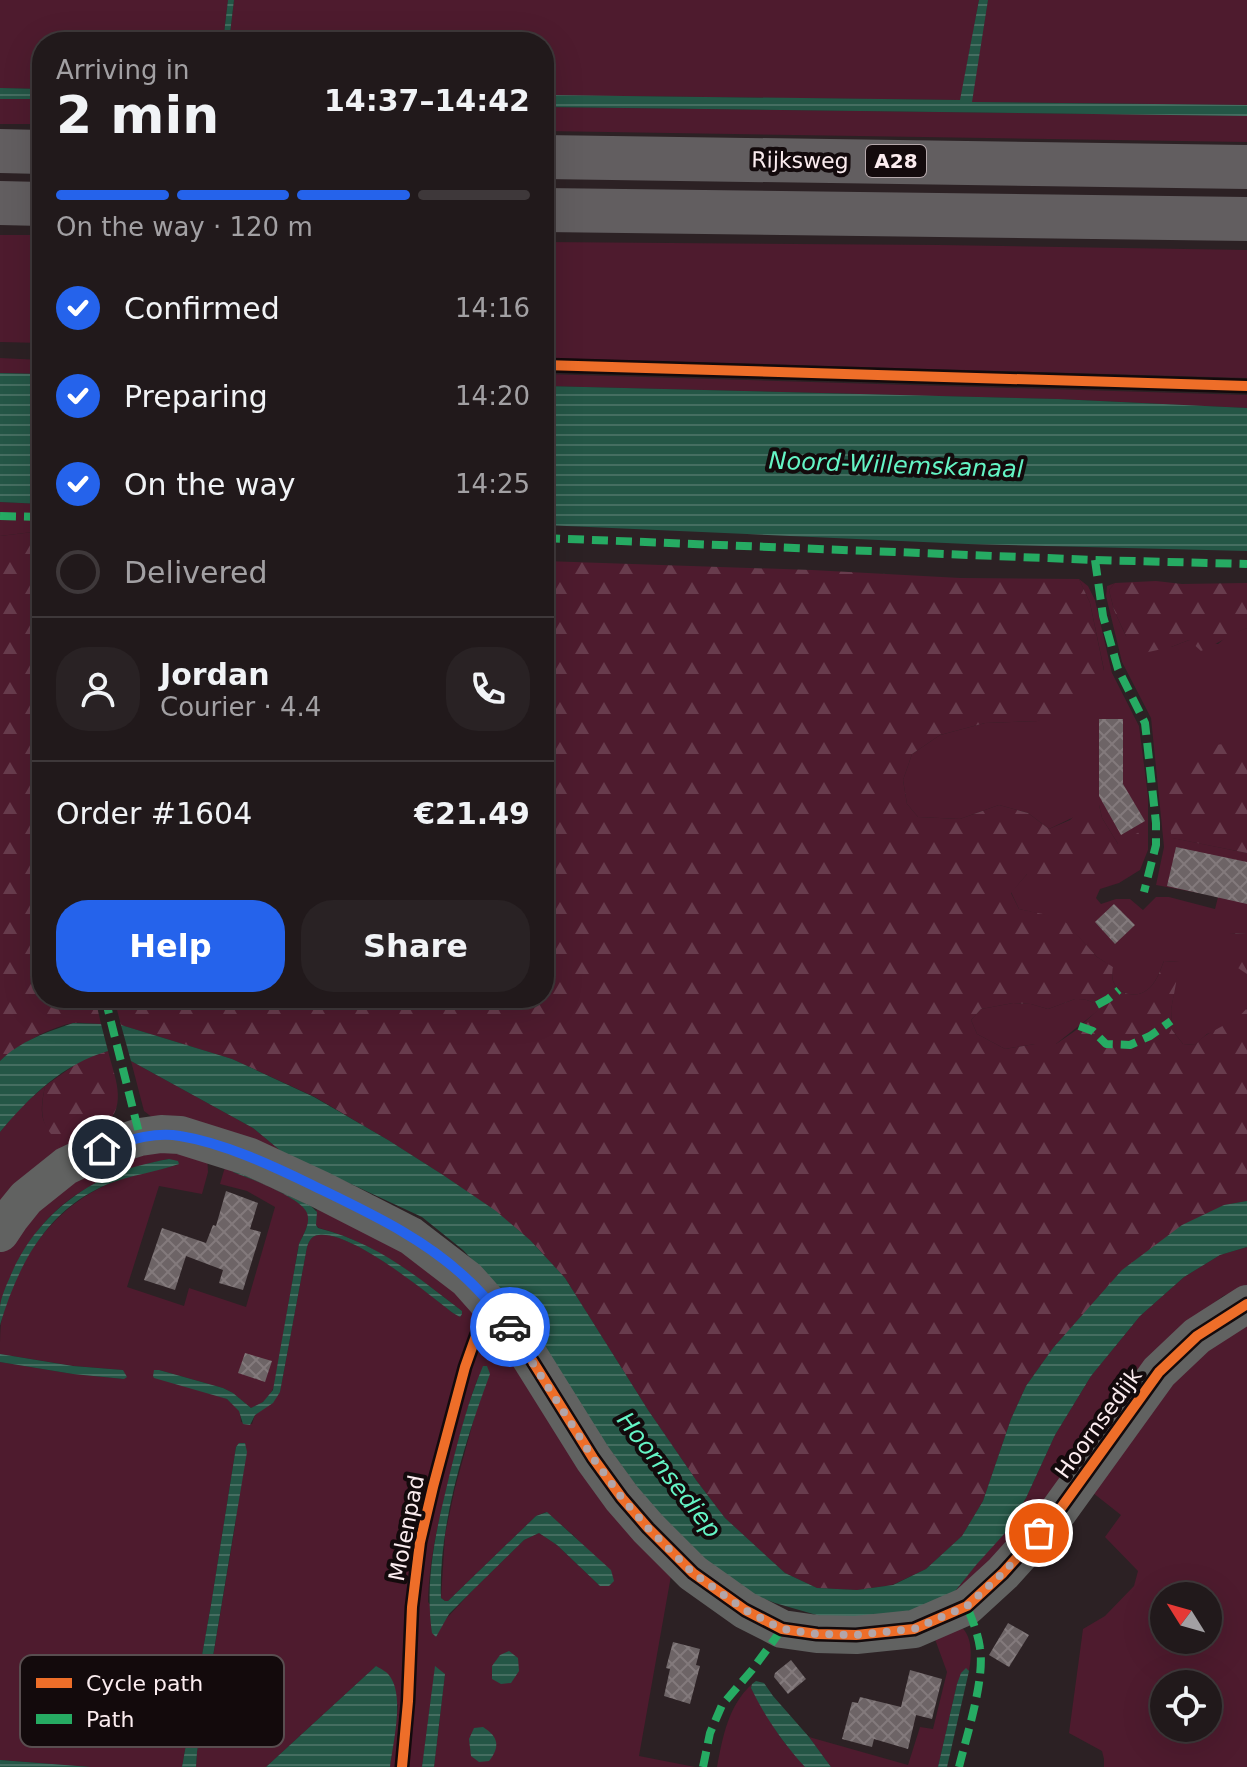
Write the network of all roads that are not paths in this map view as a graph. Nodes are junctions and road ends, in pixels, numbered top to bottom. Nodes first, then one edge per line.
1 (0, 151) edge
2 (32, 152) edge
3 (554, 157) edge
4 (1247, 167) edge
5 (0, 203) edge
6 (32, 204) edge
7 (554, 210) edge
8 (1247, 219) edge
9 (0, 1233) edge
10 (1247, 1304) edge

1 - 2 highway
3 - 4 highway, Rijksweg / A28
5 - 6 highway
7 - 8 highway
9 - 10 street, Hoornsedijk

